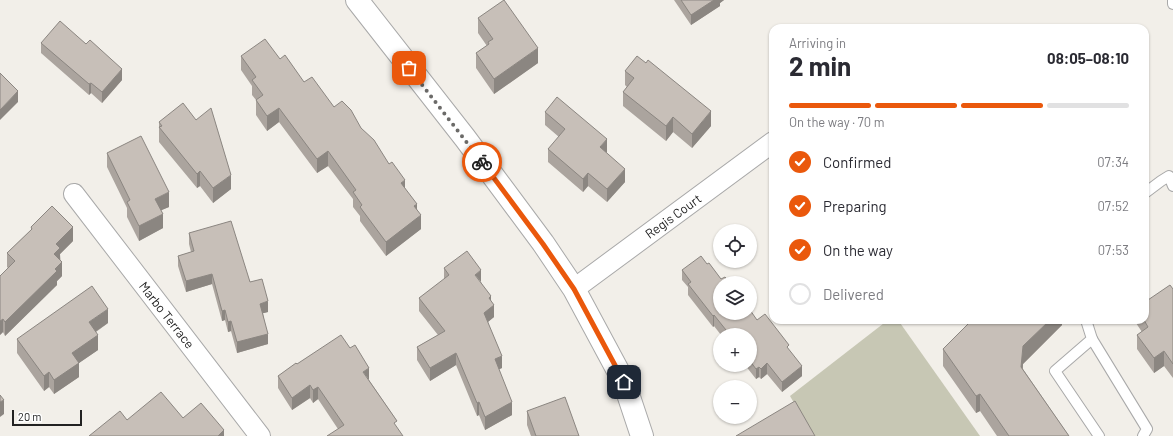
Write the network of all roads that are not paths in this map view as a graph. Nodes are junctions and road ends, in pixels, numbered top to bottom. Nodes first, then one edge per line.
1 (357, 0) edge
2 (1172, 0) edge
3 (1173, 4) edge
4 (769, 145) edge
5 (1173, 186) edge
6 (1149, 190) edge
7 (74, 194) dead end
8 (574, 289) junction
9 (1087, 324) edge
10 (1092, 339) junction
11 (260, 436) edge
12 (642, 436) edge
13 (1099, 436) edge
14 (1143, 436) edge

1 - 8 street
2 - 3 lane
4 - 8 street, Regis Court
5 - 6 lane
7 - 11 street, Marbo Terrace
8 - 12 street
9 - 10 lane
10 - 13 lane
10 - 14 lane

